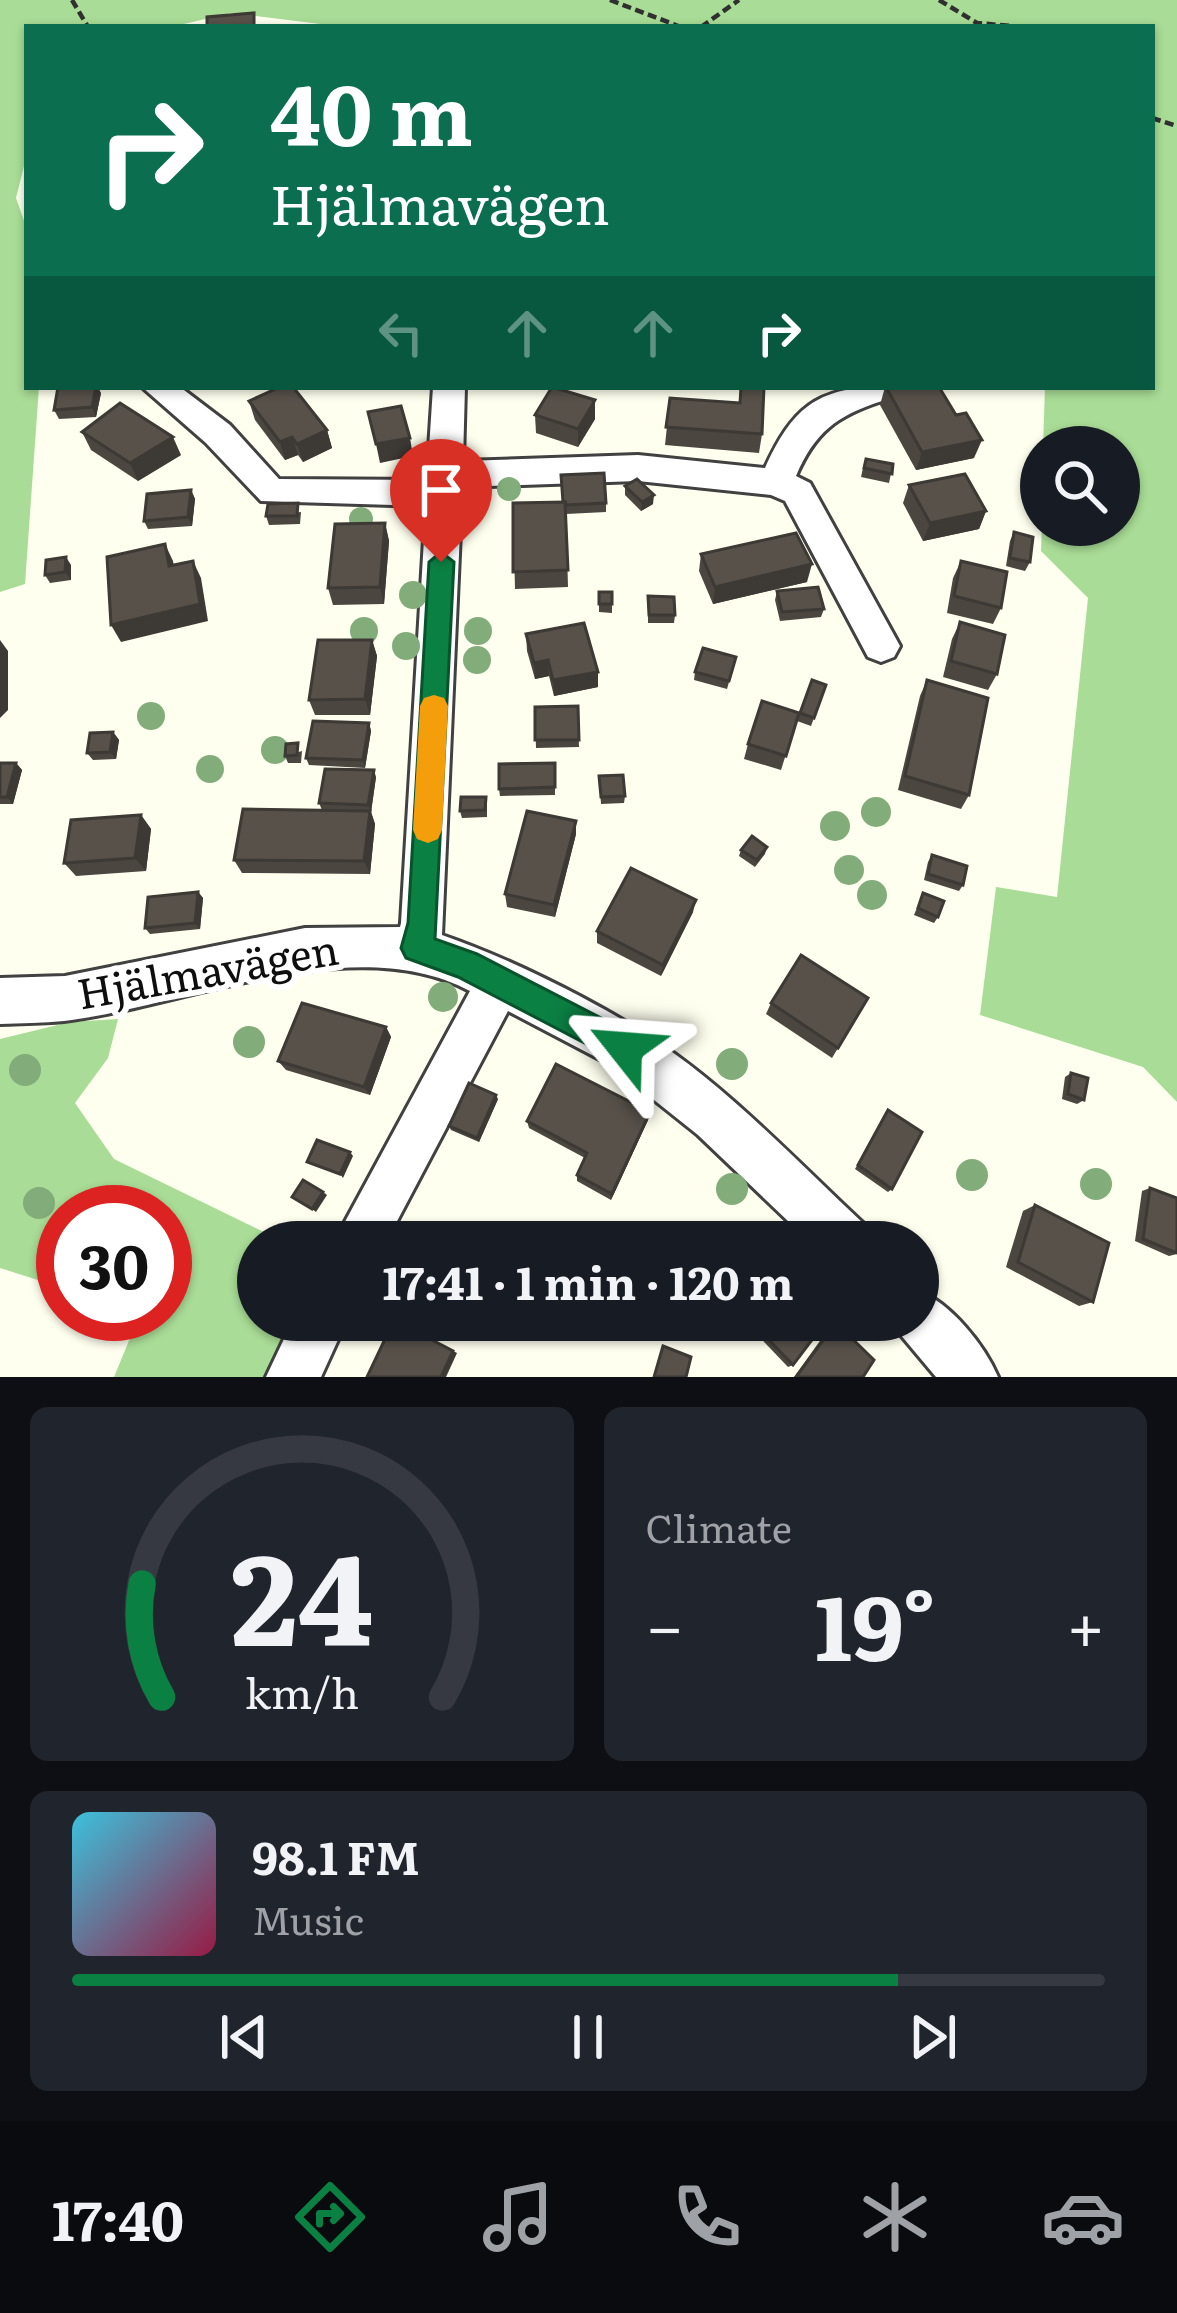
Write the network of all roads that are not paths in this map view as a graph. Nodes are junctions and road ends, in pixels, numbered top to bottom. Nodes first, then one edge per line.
1 (162, 390) edge
2 (449, 390) edge
3 (870, 393) dead end
4 (776, 482) junction
5 (446, 484) junction
6 (881, 646) dead end
7 (417, 948) junction
8 (497, 984) junction
9 (0, 1001) edge
10 (370, 1221) edge
11 (824, 1221) edge
12 (939, 1340) edge
13 (311, 1341) edge
14 (293, 1377) edge
15 (971, 1377) edge

1 - 5 street
2 - 5 street
3 - 4 street
4 - 5 street
4 - 6 street
5 - 7 street
7 - 8 street, Hjälmavägen
7 - 9 street, Hjälmavägen
8 - 10 street
8 - 11 street, Hjälmavägen
12 - 15 street
13 - 14 street

